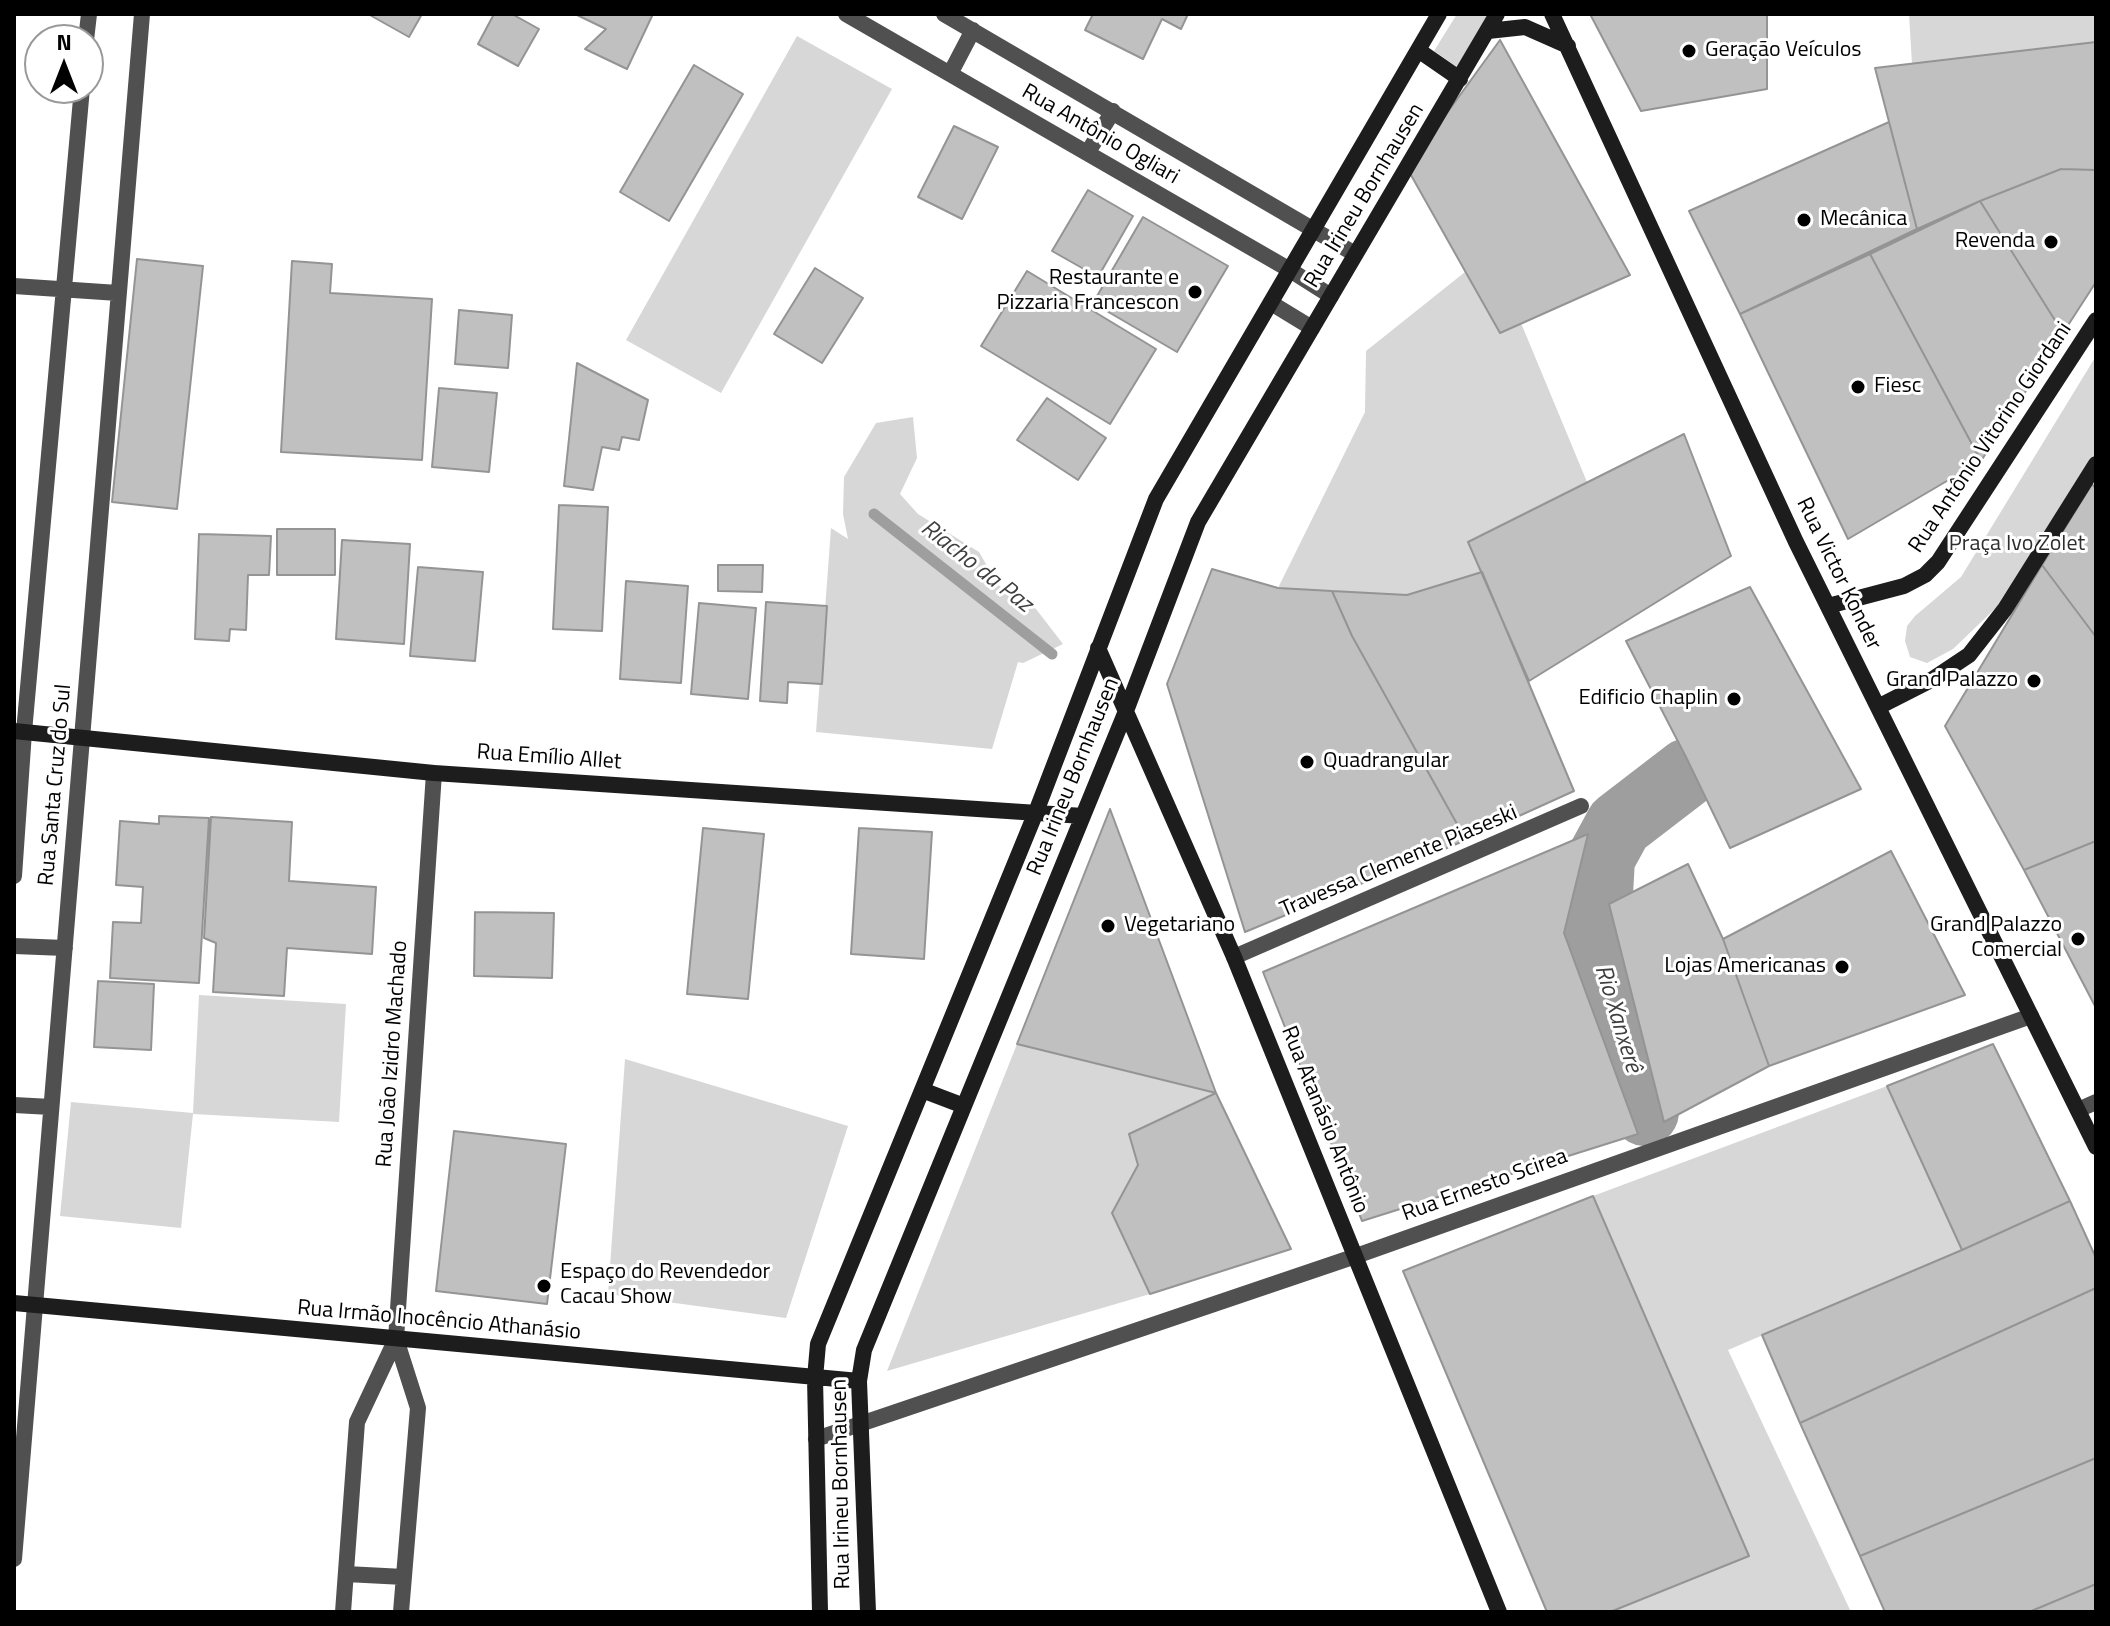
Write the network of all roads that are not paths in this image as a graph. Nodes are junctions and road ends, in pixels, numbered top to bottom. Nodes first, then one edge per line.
1 (142, 14) edge
2 (846, 14) edge
3 (944, 14) edge
4 (1439, 14) edge
5 (1497, 14) edge
6 (1552, 14) edge
7 (973, 30) junction
8 (1488, 31) junction
9 (1568, 46) junction
10 (1418, 50) junction
11 (950, 74) junction
12 (1460, 79) junction
13 (80, 104) edge
14 (1113, 111) junction
15 (1088, 152) junction
16 (1313, 229) junction
17 (1355, 254) junction
18 (1290, 270) junction
19 (14, 286) edge
20 (63, 290) junction
21 (118, 293) junction
22 (1331, 296) junction
23 (1271, 303) junction
24 (2096, 320) edge
25 (1312, 328) junction
26 (2096, 464) edge
27 (1828, 606) junction
28 (1098, 648) junction
29 (1878, 707) junction
30 (1126, 711) junction
31 (19, 732) edge
32 (82, 738) junction
33 (434, 773) junction
34 (1581, 806) dead end
35 (1036, 812) junction
36 (1083, 816) junction
37 (14, 876) edge
38 (14, 946) edge
39 (65, 948) junction
40 (1234, 957) junction
41 (2031, 1016) junction
42 (922, 1090) junction
43 (2096, 1102) edge
44 (14, 1105) edge
45 (964, 1106) junction
46 (51, 1107) junction
47 (2078, 1110) junction
48 (2096, 1147) edge
49 (1356, 1256) junction
50 (14, 1303) edge
51 (35, 1305) junction
52 (396, 1339) junction
53 (815, 1378) junction
54 (859, 1381) junction
55 (860, 1424) junction
56 (816, 1439) junction
57 (14, 1559) edge
58 (346, 1574) junction
59 (404, 1577) junction
60 (343, 1612) edge
61 (401, 1612) edge
62 (820, 1612) edge
63 (868, 1612) edge
64 (1499, 1612) edge

1 - 21 street, Rua Santa Cruz do Sul
2 - 11 street, Rua Antônio Ogliari
3 - 7 street, Rua Antônio Ogliari
4 - 10 street, Rua Irineu Bornhausen
5 - 8 street, Rua Irineu Bornhausen
6 - 9 street, Rua Victor Konder
7 - 11 street
7 - 14 street, Rua Antônio Ogliari
8 - 9 street
8 - 12 street, Rua Irineu Bornhausen
9 - 27 street, Rua Victor Konder
10 - 12 street
10 - 16 street, Rua Irineu Bornhausen
11 - 15 street, Rua Antônio Ogliari
12 - 17 street, Rua Irineu Bornhausen
13 - 20 street, Rua Santa Cruz do Sul
14 - 15 street
14 - 16 street, Rua Antônio Ogliari
15 - 18 street, Rua Antônio Ogliari
16 - 17 street, Rua Antônio Ogliari
16 - 18 street, Rua Irineu Bornhausen
17 - 22 street, Rua Irineu Bornhausen
18 - 22 street, Rua Antônio Ogliari
18 - 23 street, Rua Irineu Bornhausen
19 - 20 street
20 - 21 street
20 - 31 street, Rua Santa Cruz do Sul
21 - 32 street, Rua Santa Cruz do Sul
22 - 25 street, Rua Irineu Bornhausen
23 - 25 street
23 - 28 street, Rua Irineu Bornhausen
24 - 27 street, Rua Antônio Vitorino Giordani
25 - 30 street, Rua Irineu Bornhausen
26 - 29 street
27 - 29 street, Rua Victor Konder
28 - 30 street, Rua Atanásio Antônio
28 - 35 street, Rua Irineu Bornhausen
29 - 41 street, Rua Victor Konder
30 - 36 street, Rua Irineu Bornhausen
30 - 40 street, Rua Atanásio Antônio
31 - 32 street, Rua Emílio Allet
31 - 37 street, Rua Santa Cruz do Sul
32 - 33 street, Rua Emílio Allet
32 - 39 street, Rua Santa Cruz do Sul
33 - 35 street, Rua Emílio Allet
33 - 52 street, Rua João Izidro Machado
34 - 40 street, Travessa Clemente Piaseski
35 - 36 street, Rua Emílio Allet
35 - 42 street, Rua Irineu Bornhausen
36 - 45 street, Rua Irineu Bornhausen
38 - 39 street
39 - 46 street, Rua Santa Cruz do Sul
40 - 49 street, Rua Atanásio Antônio
41 - 47 street, Rua Victor Konder
41 - 49 street, Rua Ernesto Scirea
42 - 45 street
42 - 53 street, Rua Irineu Bornhausen
43 - 47 street
44 - 46 street
45 - 54 street, Rua Irineu Bornhausen
46 - 51 street, Rua Santa Cruz do Sul
47 - 48 street, Rua Victor Konder
49 - 55 street, Rua Ernesto Scirea
49 - 64 street, Rua Atanásio Antônio
50 - 51 street, Rua Irmão Inocêncio Athanásio
51 - 52 street, Rua Irmão Inocêncio Athanásio
51 - 57 street, Rua Santa Cruz do Sul
52 - 53 street, Rua Irmão Inocêncio Athanásio
52 - 58 street, Rua João Izidro Machado
52 - 59 street, Rua João Izidro Machado
53 - 54 street, Rua Irmão Inocêncio Athanásio
53 - 56 street, Rua Irineu Bornhausen
54 - 55 street, Rua Irineu Bornhausen
55 - 56 street, Rua Ernesto Scirea
55 - 63 street, Rua Irineu Bornhausen
56 - 62 street, Rua Irineu Bornhausen
58 - 59 street
58 - 60 street, Rua João Izidro Machado
59 - 61 street, Rua João Izidro Machado

